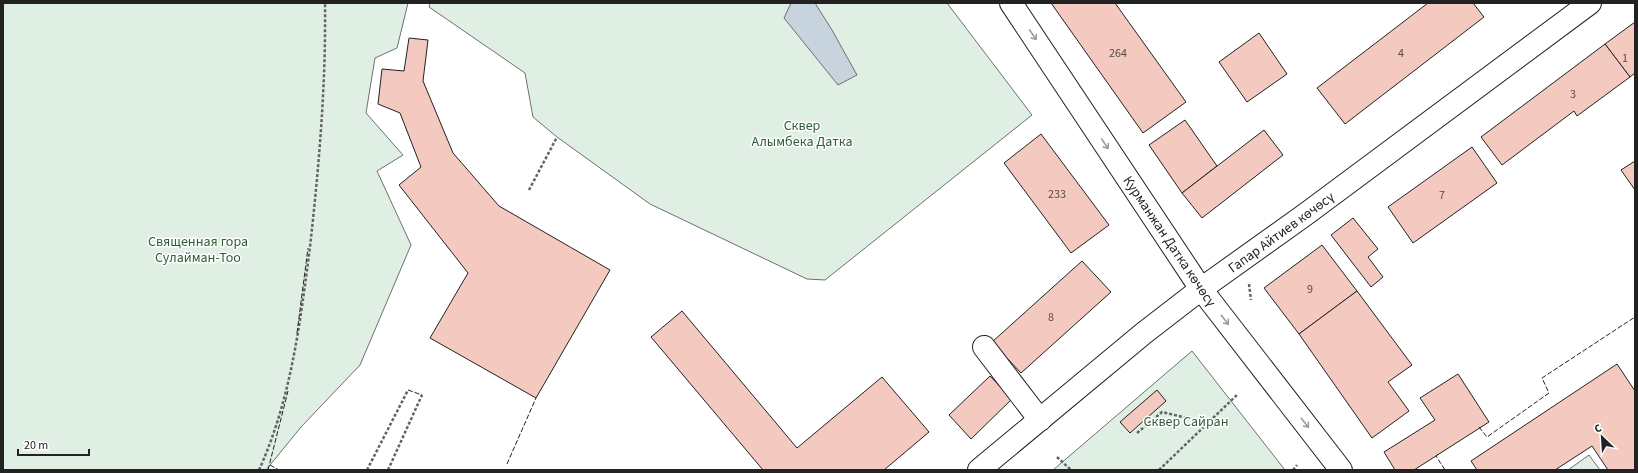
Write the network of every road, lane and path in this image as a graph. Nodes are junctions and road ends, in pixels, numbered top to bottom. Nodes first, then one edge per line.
1 (325, 3) edge
2 (1011, 3) edge
3 (1590, 3) edge
4 (557, 137) dead end
5 (529, 190) dead end
6 (1249, 284) dead end
7 (1201, 289) junction
8 (1251, 300) dead end
9 (984, 347) dead end
10 (408, 390) dead end
11 (1238, 394) dead end
12 (422, 395) dead end
13 (1040, 420) junction
14 (1208, 423) junction
15 (1137, 433) dead end
16 (1057, 457) dead end
17 (1297, 465) dead end
18 (259, 470) edge
19 (367, 470) edge
20 (388, 470) edge
21 (979, 470) edge
22 (1071, 470) edge
23 (1159, 470) edge
24 (1293, 470) edge
25 (1341, 470) edge

1 - 18 path
2 -> 7 main road, Курманжан Датка көчөсү
3 - 7 main road, Гапар Айтиев көчөсү
4 - 5 path
6 - 8 path
7 - 13 main road, Гапар Айтиев көчөсү
7 -> 25 main road, Курманжан Датка көчөсү
9 - 13 main road
10 - 19 path
11 - 14 path
12 - 20 path
13 - 21 main road, Гапар Айтиев көчөсү
14 - 15 path
14 - 23 path
16 - 22 path
17 - 24 path

